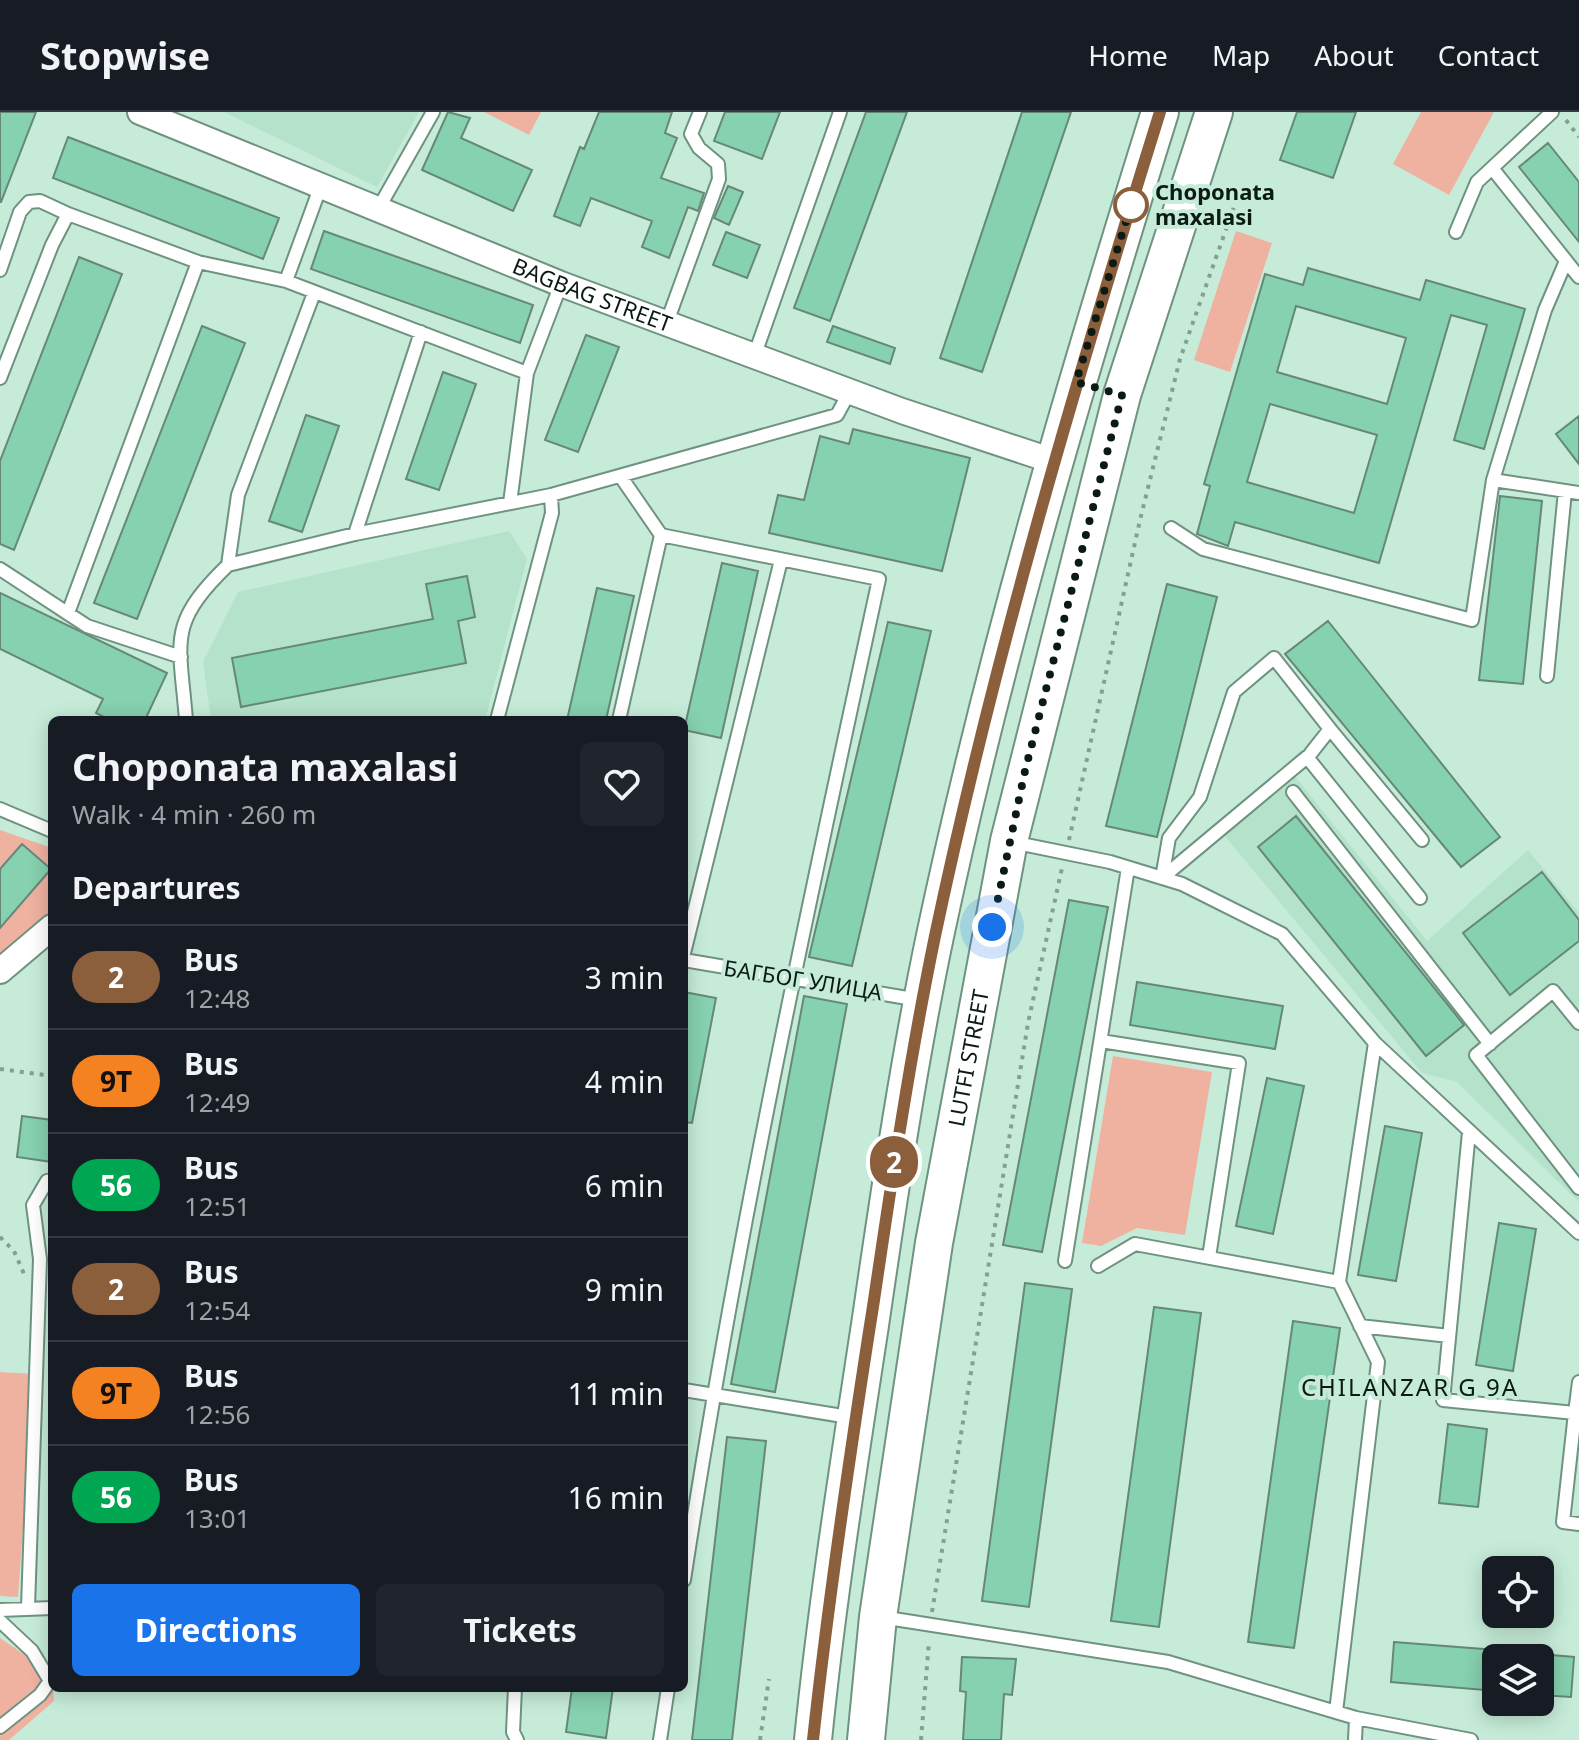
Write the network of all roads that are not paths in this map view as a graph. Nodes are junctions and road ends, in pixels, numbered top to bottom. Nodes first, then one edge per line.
1 (140, 112) edge
2 (433, 112) edge
3 (700, 112) edge
4 (840, 112) edge
5 (1160, 112) edge
6 (1214, 112) edge
7 (1552, 112) edge
8 (1492, 168) junction
9 (320, 188) junction
10 (377, 211) junction
11 (68, 214) junction
12 (1456, 232) dead end
13 (1566, 261) junction
14 (198, 262) junction
15 (0, 270) edge
16 (1579, 277) edge
17 (286, 281) junction
18 (561, 284) junction
19 (314, 293) junction
20 (667, 322) junction
21 (421, 332) junction
22 (755, 354) junction
23 (527, 373) junction
24 (0, 378) edge
25 (1076, 382) junction
26 (850, 391) junction
27 (1122, 395) junction
28 (1053, 461) junction
29 (621, 477) junction
30 (1493, 480) junction
31 (1565, 491) junction
32 (1579, 493) edge
33 (551, 495) junction
34 (510, 503) junction
35 (1171, 528) dead end
36 (355, 534) junction
37 (661, 535) junction
38 (781, 560) junction
39 (228, 565) junction
40 (0, 569) edge
41 (68, 613) junction
42 (181, 657) junction
43 (1547, 676) dead end
44 (186, 716) edge
45 (498, 716) edge
46 (620, 716) edge
47 (1330, 729) junction
48 (1311, 753) dead end
49 (1293, 792) dead end
50 (0, 809) edge
51 (48, 829) edge
52 (1422, 840) dead end
53 (1009, 841) junction
54 (1128, 868) junction
55 (1162, 878) junction
56 (1420, 898) dead end
57 (48, 930) edge
58 (688, 937) edge
59 (688, 961) edge
60 (0, 971) edge
61 (792, 979) junction
62 (922, 1001) junction
63 (1579, 1023) edge
64 (1101, 1041) junction
65 (1375, 1043) junction
66 (1490, 1044) junction
67 (1469, 1132) junction
68 (48, 1181) edge
69 (1579, 1188) edge
70 (1579, 1233) edge
71 (1209, 1257) junction
72 (46, 1260) edge
73 (1065, 1261) dead end
74 (1098, 1266) dead end
75 (1339, 1282) junction
76 (1360, 1326) junction
77 (1449, 1336) junction
78 (1579, 1382) edge
79 (688, 1391) edge
80 (712, 1394) junction
81 (1575, 1413) junction
82 (856, 1418) junction
83 (1579, 1524) edge
84 (688, 1553) edge
85 (28, 1607) junction
86 (48, 1608) edge
87 (0, 1610) edge
88 (878, 1617) junction
89 (0, 1621) edge
90 (5, 1634) edge
91 (820, 1668) junction
92 (871, 1674) junction
93 (48, 1678) edge
94 (48, 1684) edge
95 (515, 1692) edge
96 (667, 1692) edge
97 (1336, 1712) junction
98 (1356, 1718) junction
99 (0, 1727) edge
100 (517, 1740) edge
101 (660, 1740) edge
102 (813, 1740) edge
103 (866, 1740) edge
104 (1355, 1740) edge
105 (1471, 1740) edge

1 - 9 street, BAGBAG STREET
2 - 10 lane
3 - 20 lane
4 - 22 lane
5 - 25 main road
6 - 27 main road, LUTFI STREET
7 - 8 lane
8 - 12 lane
8 - 13 lane
9 - 10 street, BAGBAG STREET
9 - 17 lane
10 - 18 street, BAGBAG STREET
11 - 14 lane
11 - 15 lane
11 - 24 lane
13 - 16 lane
13 - 30 lane
14 - 17 lane
14 - 41 lane
17 - 19 lane
18 - 20 street, BAGBAG STREET
18 - 23 lane
19 - 21 lane
19 - 39 lane
20 - 22 street, BAGBAG STREET
21 - 23 lane
21 - 36 lane
22 - 26 street, BAGBAG STREET
23 - 34 lane
25 - 27 main road
25 - 28 main road
26 - 28 street, BAGBAG STREET
26 - 29 lane
27 - 53 main road, LUTFI STREET
28 - 62 main road
29 - 33 lane
29 - 37 lane
30 - 31 lane
30 - 35 lane
31 - 32 lane
31 - 43 lane
33 - 34 lane
33 - 45 lane
34 - 36 lane
36 - 39 lane
37 - 38 lane
37 - 46 lane
38 - 58 lane
38 - 61 lane
39 - 42 lane
40 - 41 lane
41 - 42 lane
42 - 44 lane
47 - 48 lane
47 - 52 lane
47 - 55 lane
49 - 66 lane
50 - 51 lane
53 - 54 lane
53 - 88 main road, LUTFI STREET
54 - 55 lane
54 - 64 lane
55 - 56 lane
55 - 65 lane
57 - 60 street
59 - 61 lane, БАГБОГ УЛИЦА
61 - 62 lane, БАГБОГ УЛИЦА
61 - 80 lane
62 - 82 main road
63 - 66 lane
64 - 71 lane
64 - 73 lane
65 - 67 lane
65 - 75 lane
66 - 69 lane
67 - 70 lane
67 - 77 lane
68 - 72 lane
71 - 74 lane
71 - 75 lane
72 - 85 lane
75 - 76 lane
76 - 77 lane
76 - 97 lane
77 - 81 lane
78 - 81 lane
79 - 80 lane
80 - 82 lane
80 - 84 lane
81 - 83 lane
82 - 91 main road
85 - 86 lane
85 - 87 lane
88 - 92 main road, LUTFI STREET
88 - 97 lane
89 - 90 lane
90 - 93 lane
91 - 92 main road
91 - 102 main road
92 - 103 main road, LUTFI STREET
94 - 99 lane
95 - 100 lane
96 - 101 lane
97 - 98 lane
98 - 104 lane
98 - 105 lane

